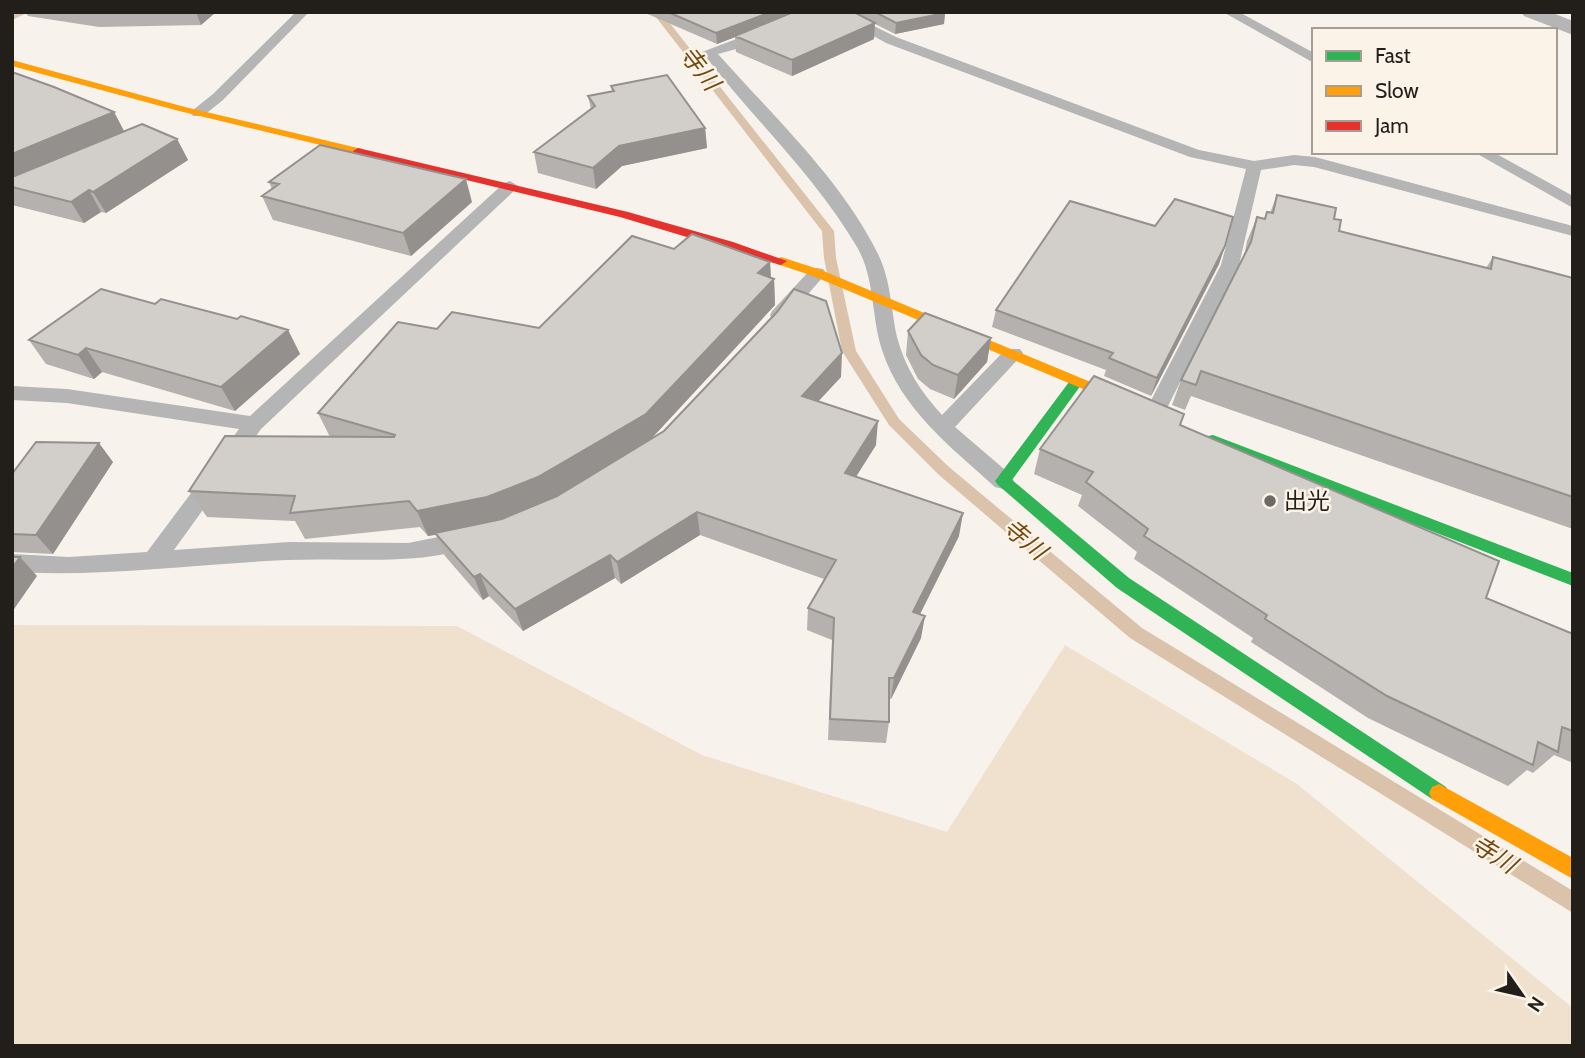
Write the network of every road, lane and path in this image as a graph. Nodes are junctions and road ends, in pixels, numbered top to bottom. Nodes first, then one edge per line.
1 (303, 12) edge
2 (820, 12) edge
3 (836, 12) edge
4 (1230, 12) edge
5 (1531, 12) edge
6 (1573, 29) edge
7 (1312, 58) edge
8 (12, 63) edge
9 (198, 113) junction
10 (174, 125) dead end
11 (1485, 154) edge
12 (1254, 166) junction
13 (510, 186) junction
14 (1573, 203) edge
15 (1573, 231) edge
16 (817, 273) junction
17 (874, 296) junction
18 (768, 330) edge
19 (1013, 353) junction
20 (1077, 381) junction
21 (12, 393) edge
22 (1160, 417) joint
23 (254, 424) junction
24 (943, 428) junction
25 (1202, 435) edge
26 (1003, 481) junction
27 (488, 536) edge
28 (152, 562) junction
29 (12, 563) edge
30 (1573, 580) edge
31 (1573, 869) edge

1 - 9 lane
2 - 17 lane
3 - 12 lane
4 - 7 lane
5 - 6 street
8 - 9 street
9 - 10 street
9 - 13 street
11 - 14 lane
12 - 15 lane
12 - 22 lane
13 - 16 street
13 - 23 lane
16 - 17 street
16 - 18 lane
17 - 19 street
17 - 24 lane
19 - 20 street
19 - 24 lane
20 - 22 street
20 - 26 street
21 - 23 lane
23 - 28 lane
24 - 26 lane
25 - 30 street
26 - 31 street
27 - 28 lane
28 - 29 lane

